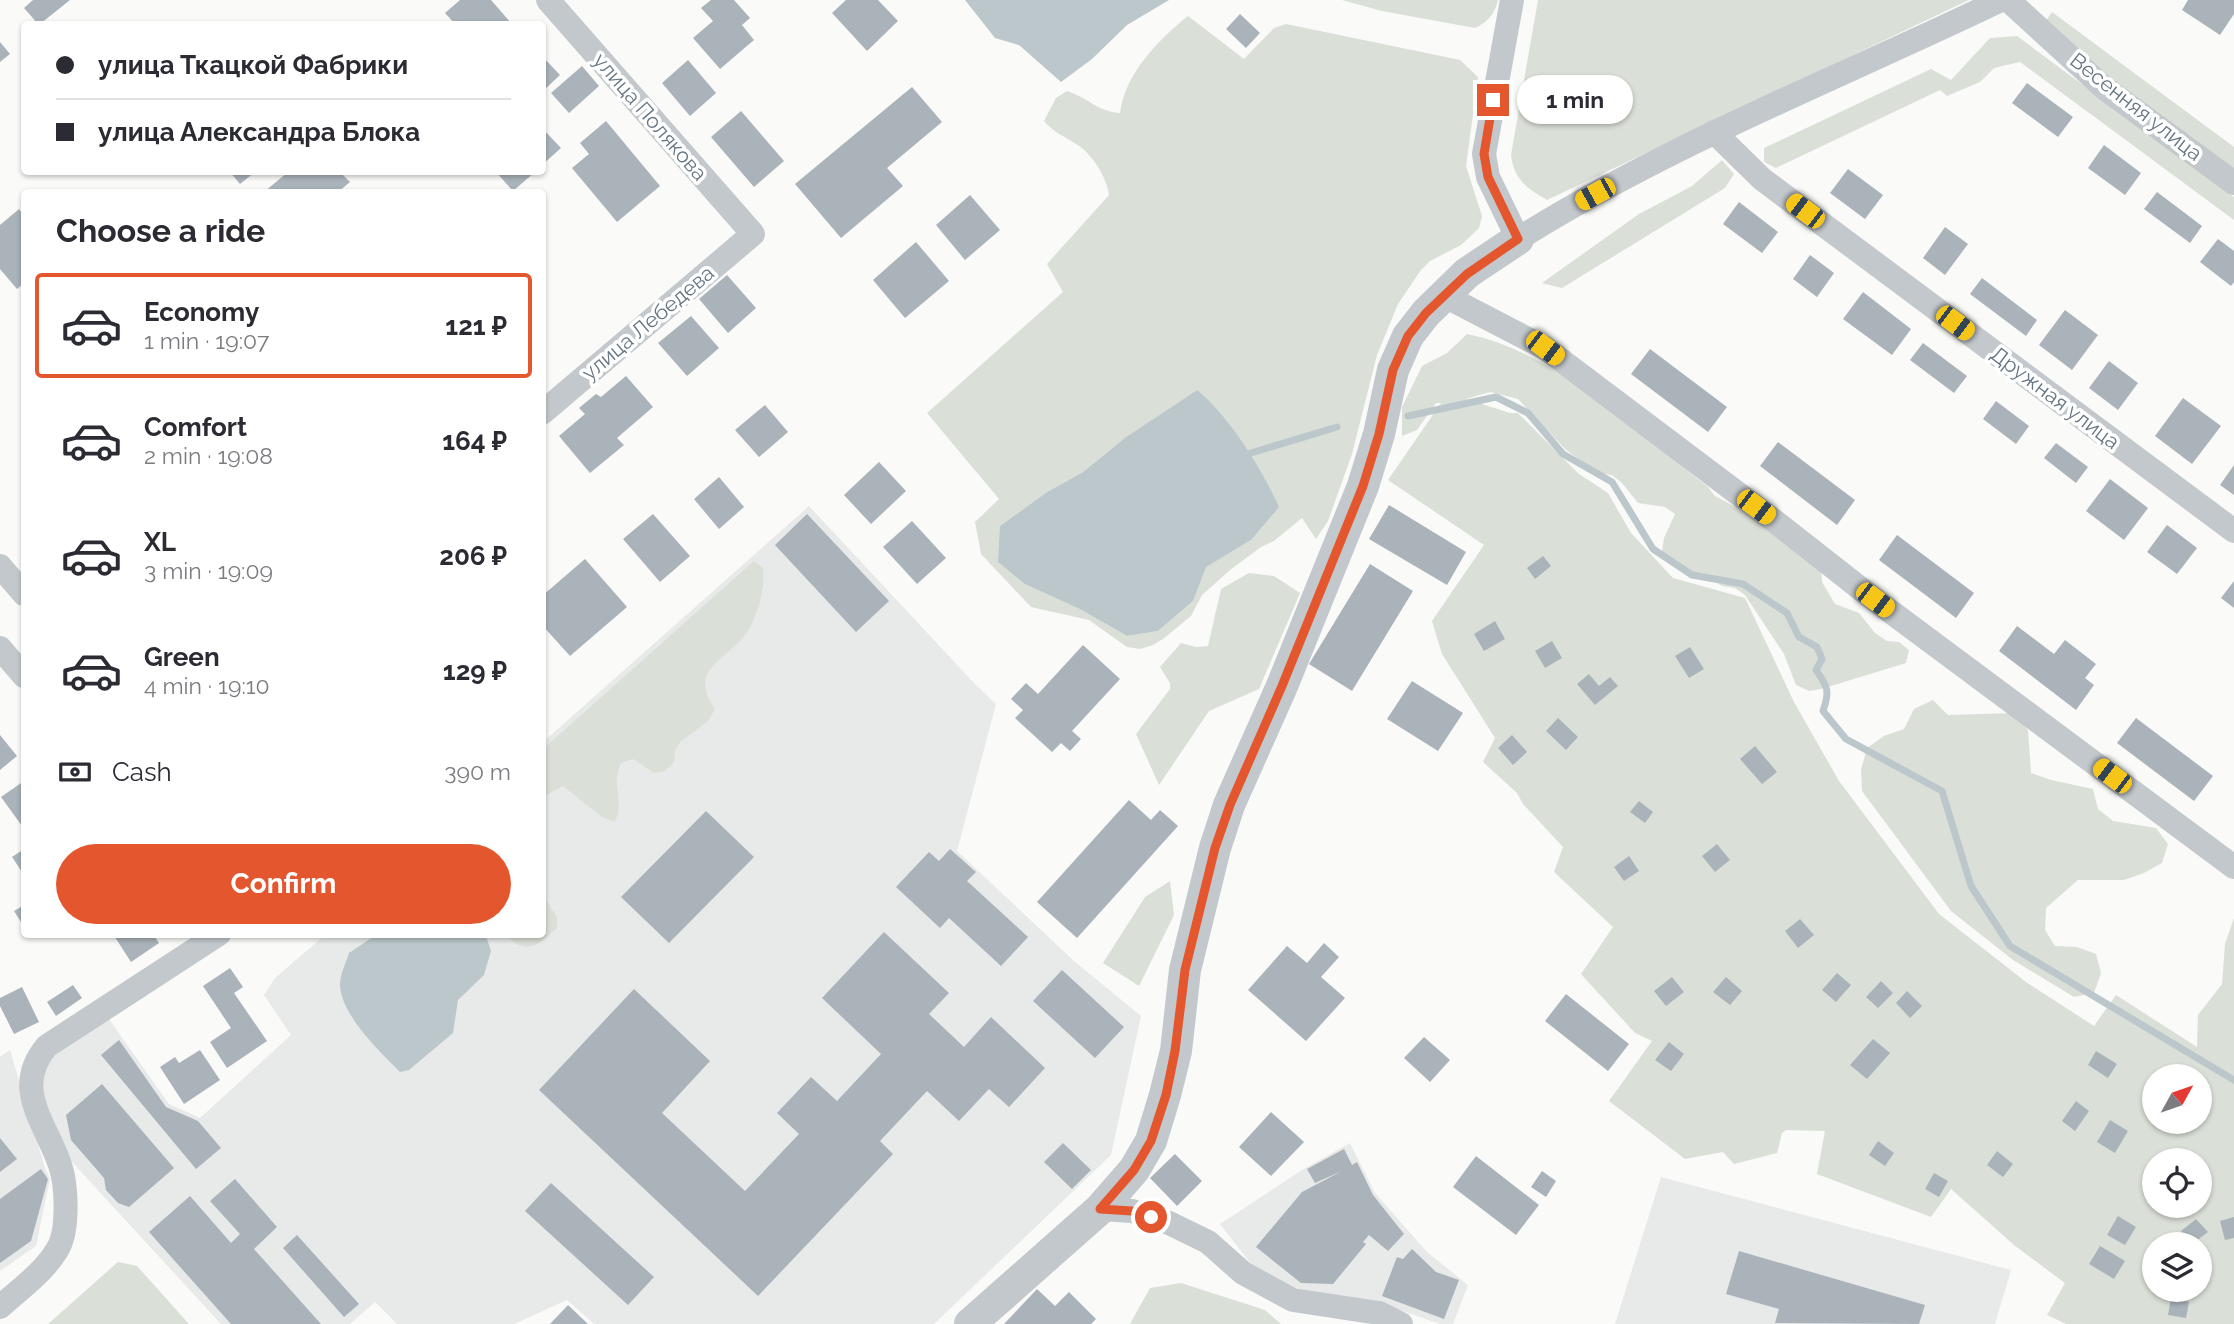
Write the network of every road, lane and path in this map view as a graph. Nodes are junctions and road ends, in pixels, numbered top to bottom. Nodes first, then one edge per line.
1 (548, 0) edge
2 (1511, 0) edge
3 (2001, 0) edge
4 (2008, 0) edge
5 (1714, 132) junction
6 (2234, 183) edge
7 (752, 234) joint
8 (1518, 239) junction
9 (1443, 295) junction
10 (546, 409) edge
11 (2234, 531) edge
12 (0, 566) edge
13 (21, 590) edge
14 (0, 648) edge
15 (21, 672) edge
16 (2234, 867) edge
17 (213, 938) edge
18 (1100, 1209) junction
19 (0, 1307) edge
20 (970, 1324) edge
21 (1401, 1324) edge

1 - 7 street, улица Полякова
2 - 8 street
3 - 5 street
4 - 6 street, Весенняя улица
5 - 8 street
5 - 11 street, Дружная улица
7 - 10 street, улица Лебедева
8 - 9 street
9 - 16 street
9 - 18 street
12 - 13 street
14 - 15 street
17 - 19 street
18 - 20 street
18 - 21 street

